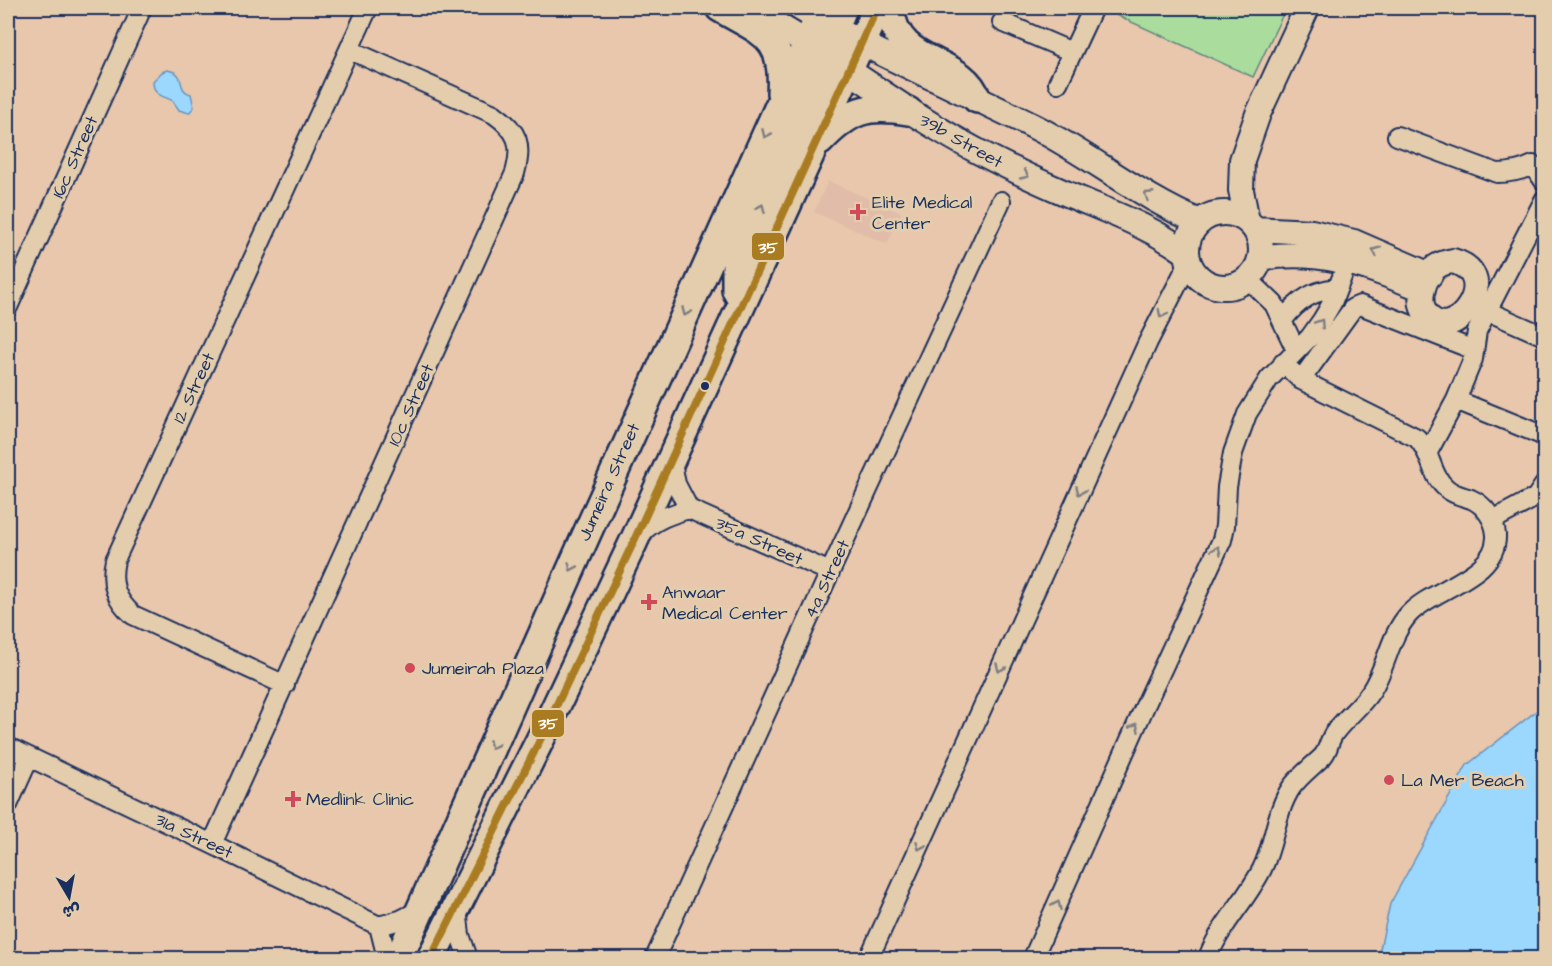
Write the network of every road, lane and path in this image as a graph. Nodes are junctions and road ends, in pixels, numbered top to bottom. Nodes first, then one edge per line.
1 (142, 8) edge
2 (368, 8) edge
3 (720, 8) edge
4 (747, 8) edge
5 (877, 8) edge
6 (890, 8) edge
7 (1093, 8) edge
8 (1307, 8) edge
9 (824, 14) edge
10 (1002, 22) dead end
11 (861, 43) junction
12 (350, 50) junction
13 (1072, 52) junction
14 (828, 57) junction
15 (1058, 83) dead end
16 (977, 99) junction
17 (780, 101) junction
18 (909, 111) junction
19 (1397, 136) dead end
20 (813, 148) junction
21 (1242, 160) junction
22 (1545, 181) edge
23 (1545, 200) edge
24 (1001, 201) dead end
25 (1208, 218) junction
26 (1251, 225) junction
27 (1537, 233) edge
28 (1188, 257) junction
29 (1260, 258) junction
30 (1348, 261) junction
31 (1248, 279) junction
32 (1427, 282) junction
33 (1338, 288) junction
34 (742, 301) junction
35 (8, 307) edge
36 (1479, 307) junction
37 (1284, 320) junction
38 (1545, 336) edge
39 (1296, 350) junction
40 (1474, 350) junction
41 (1283, 363) junction
42 (1301, 380) junction
43 (1456, 400) junction
44 (1545, 436) edge
45 (1428, 452) junction
46 (671, 457) junction
47 (1545, 485) edge
48 (689, 509) junction
49 (1492, 520) junction
50 (633, 543) junction
51 (830, 572) junction
52 (285, 685) junction
53 (8, 747) edge
54 (29, 758) junction
55 (8, 805) edge
56 (213, 844) junction
57 (457, 906) junction
58 (420, 910) junction
59 (379, 926) junction
60 (387, 958) edge
61 (399, 958) edge
62 (431, 958) edge
63 (468, 958) edge
64 (655, 958) edge
65 (869, 958) edge
66 (1033, 958) edge
67 (1208, 958) edge

1 - 35 street, 16c Street
2 - 12 street, 12 Street
3 - 17 main road
4 - 14 street, 39b Street
5 - 11 main road, Jumeira Street
6 - 16 main road
7 - 13 street
8 - 21 street
9 - 11 street
9 - 14 main road, Jumeira Street
9 - 14 main road
10 - 13 street
11 - 14 main road, Jumeira Street
11 - 16 street
12 - 52 street, 10c Street
12 - 52 street, 12 Street
13 - 15 street
14 - 17 main road, Jumeira Street
14 - 18 street, 39b Street
14 - 20 main road, Jumeira Street
34 -> 14 main road
25 -> 16 street
17 -> 58 main road, Jumeira Street
18 - 20 main road
18 -> 28 street, 39b Street
19 - 22 street
20 - 34 main road, Jumeira Street
21 - 25 street
21 - 26 street
23 - 27 street
24 - 51 street, 4a Street
25 - 26 street
25 - 28 street
26 - 29 street
32 -> 26 street
27 - 36 street
28 - 31 street
28 -> 65 street
29 - 30 street
29 - 31 street
30 - 32 street
30 - 33 street
31 - 37 street
32 - 36 street
32 - 36 street
33 - 37 street
39 -> 33 street
34 - 46 main road, Jumeira Street
36 - 38 street
36 - 40 street
37 - 39 street
39 - 41 street
40 - 42 street
40 - 43 street
41 - 42 street
66 -> 41 street
42 - 45 street
43 - 44 street
43 - 45 street
45 - 49 street
46 - 48 street
46 - 50 main road, Jumeira Street
47 - 49 street
48 - 50 street
48 - 51 street, 35a Street
49 - 67 street
50 - 57 main road, Jumeira Street
51 - 64 street, 4a Street
52 - 56 street, 10c Street
53 - 54 street, 31a Street
54 - 55 street
54 - 56 street, 31a Street
56 - 59 street, 31a Street
57 - 62 main road, Jumeira Street
57 - 63 street
58 - 59 street
58 - 61 main road, Jumeira Street
59 - 60 street

